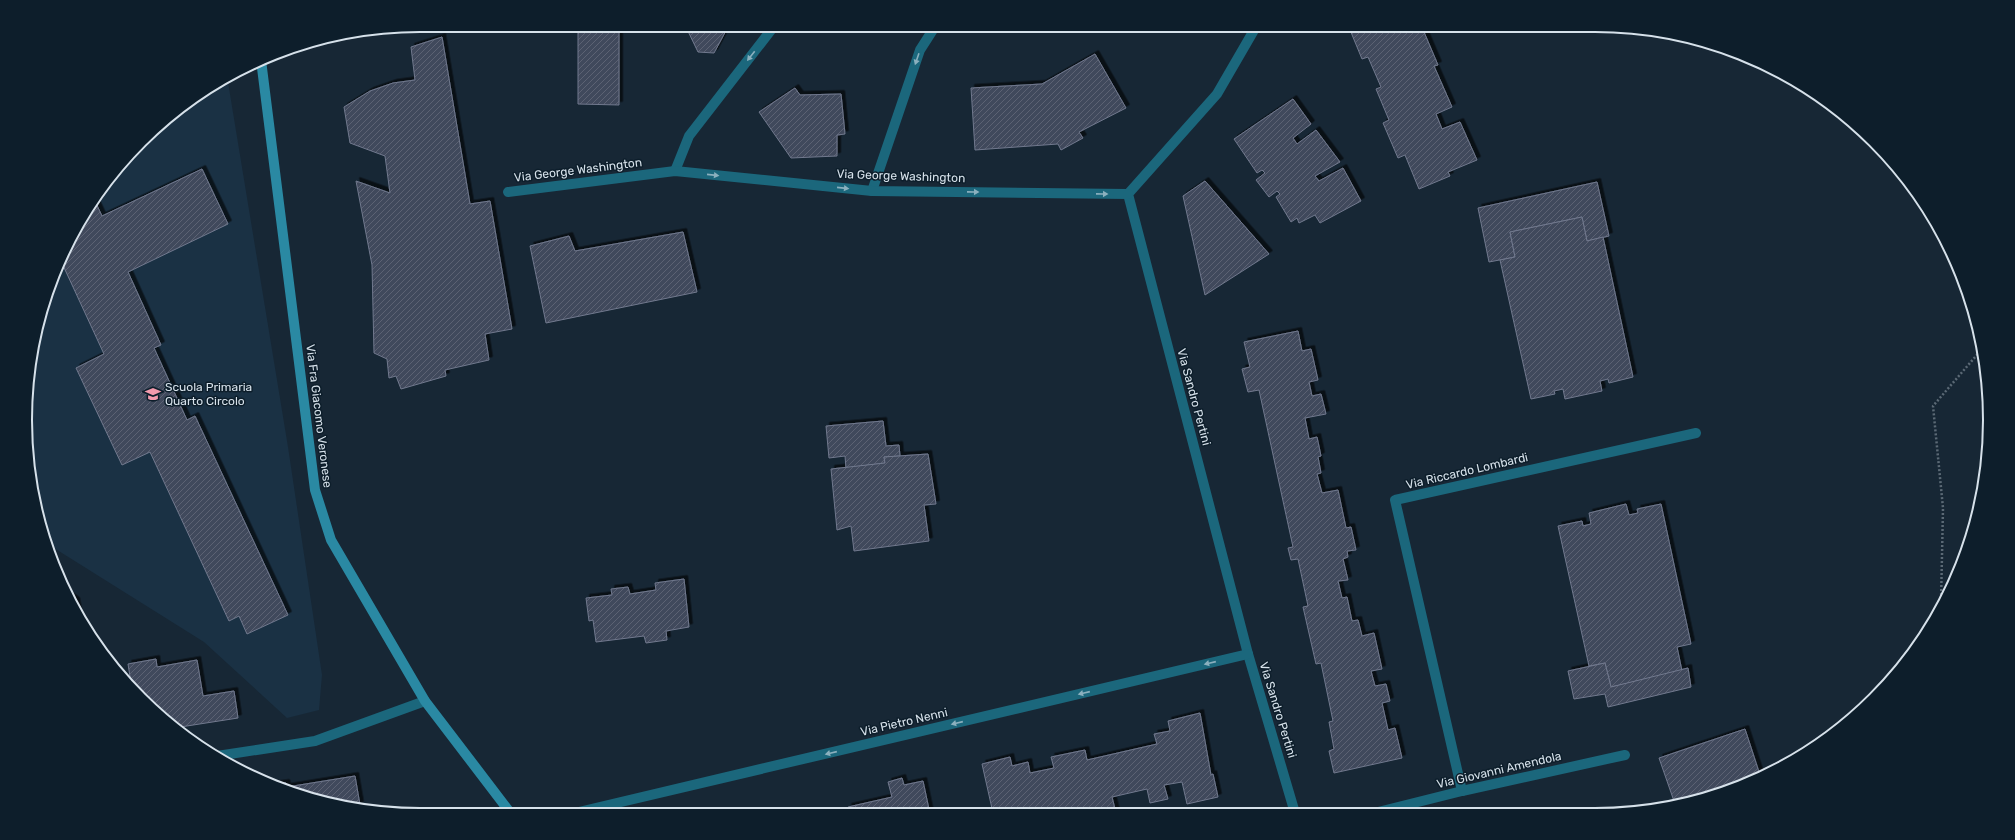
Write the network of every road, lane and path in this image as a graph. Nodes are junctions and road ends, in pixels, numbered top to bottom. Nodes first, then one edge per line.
1 (770, 32) edge
2 (932, 32) edge
3 (1252, 32) edge
4 (262, 66) edge
5 (674, 171) junction
6 (872, 191) junction
7 (508, 192) dead end
8 (1128, 194) junction
9 (1978, 354) edge
10 (1696, 433) dead end
11 (1941, 595) edge
12 (1248, 654) junction
13 (425, 701) junction
14 (224, 755) edge
15 (1625, 755) dead end
16 (1462, 791) junction
17 (507, 808) edge
18 (596, 808) edge
19 (1294, 808) edge
20 (1394, 808) edge

1 -> 5 street
2 -> 6 street
3 - 8 street
4 - 13 street, Via Fra Giacomo Veronese
5 -> 6 street, Via George Washington
5 - 7 street, Via George Washington
6 -> 8 street, Via George Washington
8 - 12 street, Via Sandro Pertini
9 - 11 path
10 - 16 street, Via Riccardo Lombardi
12 -> 18 street, Via Pietro Nenni
12 - 19 street, Via Sandro Pertini
13 - 14 street
13 - 17 street, Via Fra Giacomo Veronese
15 - 16 street, Via Giovanni Amendola
16 - 20 street, Via Giovanni Amendola

